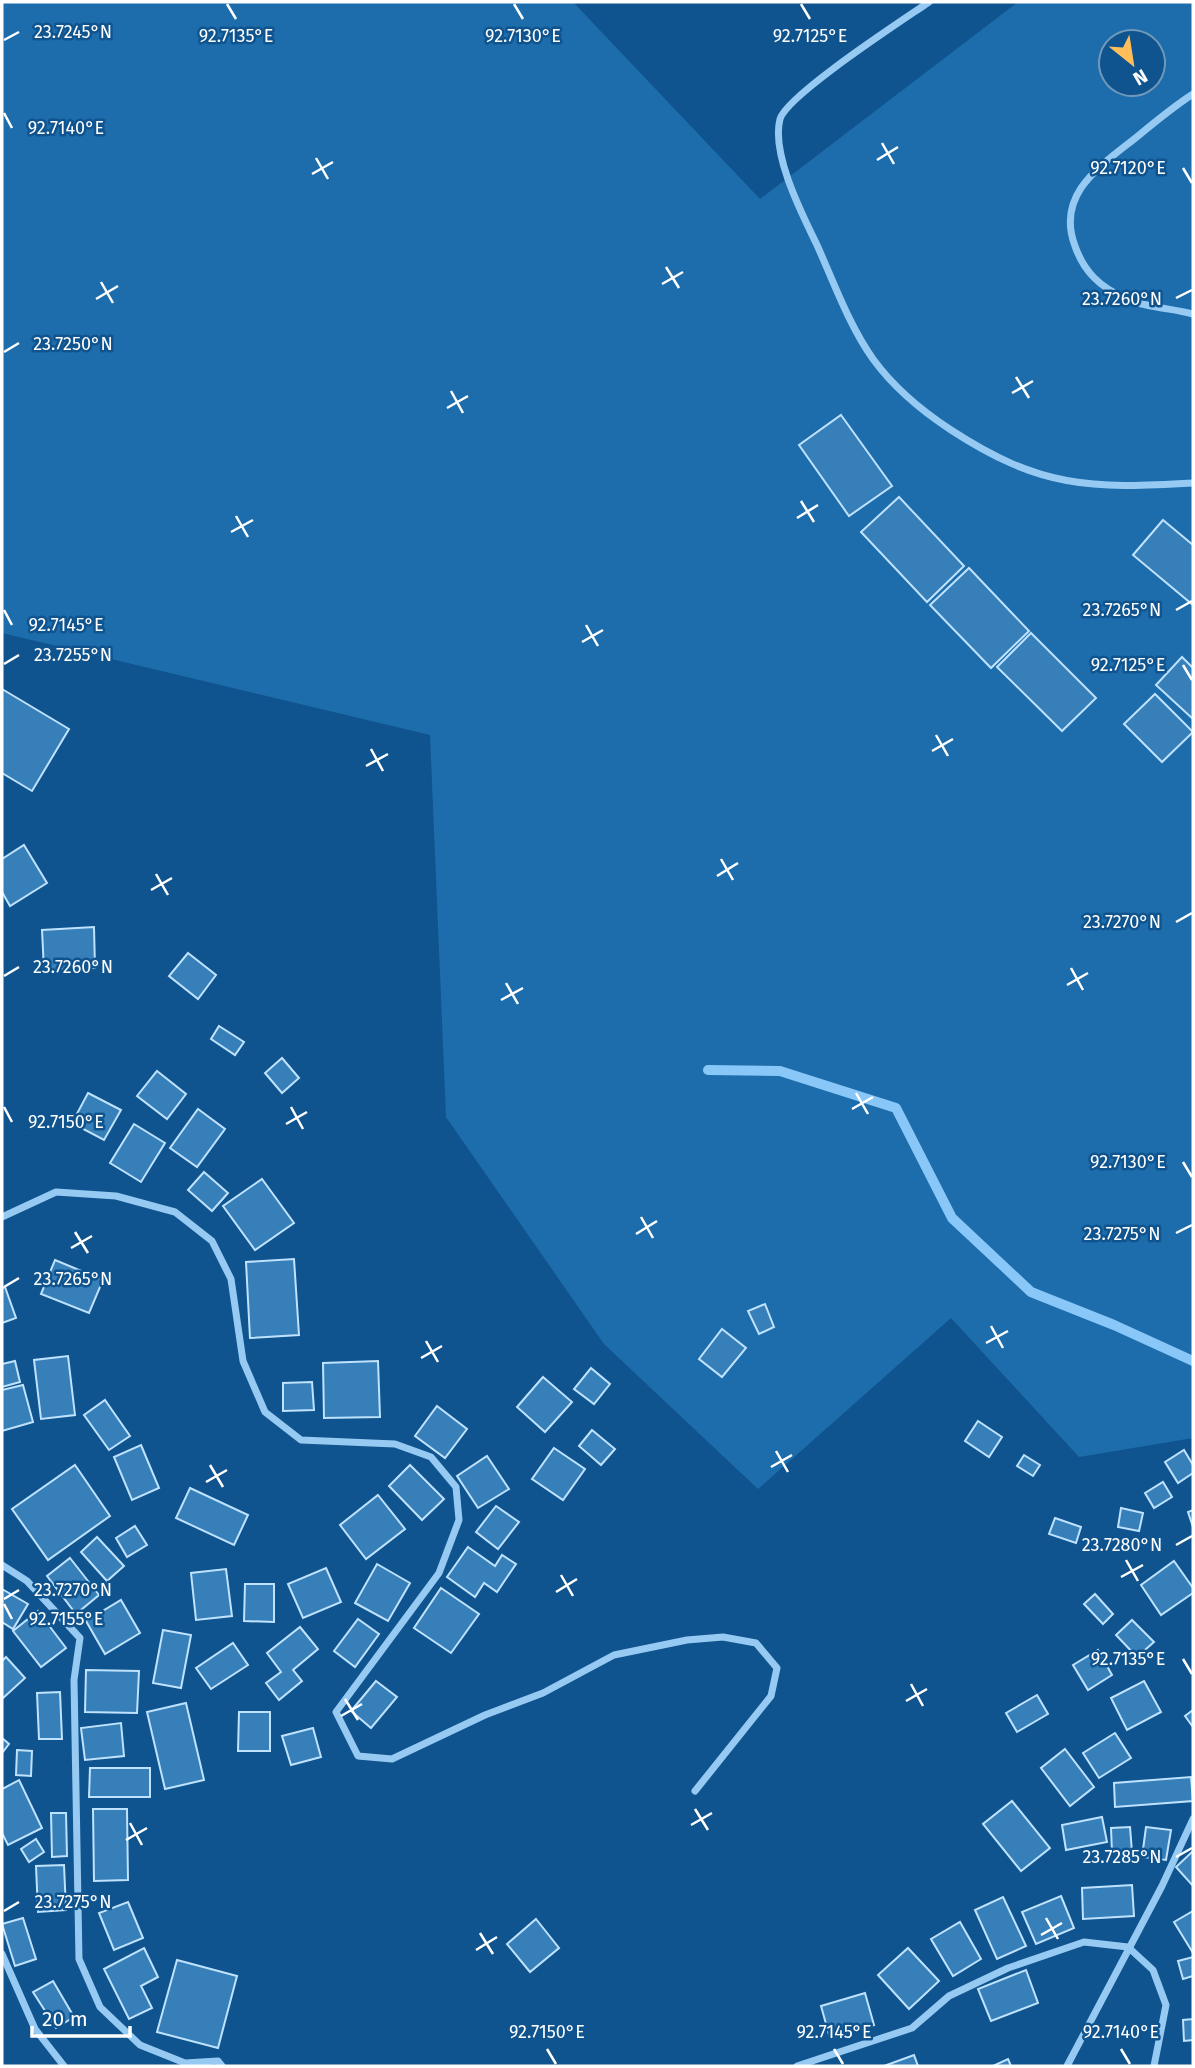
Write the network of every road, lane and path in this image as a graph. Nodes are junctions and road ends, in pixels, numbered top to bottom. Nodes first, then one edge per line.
1 (929, 2) edge
2 (1193, 94) edge
3 (1193, 314) edge
4 (1193, 483) edge
5 (2, 1217) edge
6 (2, 1565) edge
7 (695, 1791) dead end
8 (1193, 1819) edge
9 (1128, 1947) junction
10 (2, 1954) edge
11 (183, 2065) edge
12 (64, 2066) edge
13 (222, 2066) edge
14 (797, 2066) edge
15 (1067, 2066) edge
16 (1154, 2066) edge

1 - 4 street
2 - 3 street
5 - 7 street
6 - 11 street
8 - 9 street
9 - 14 street
9 - 15 street
9 - 16 street
10 - 12 street
11 - 13 street

